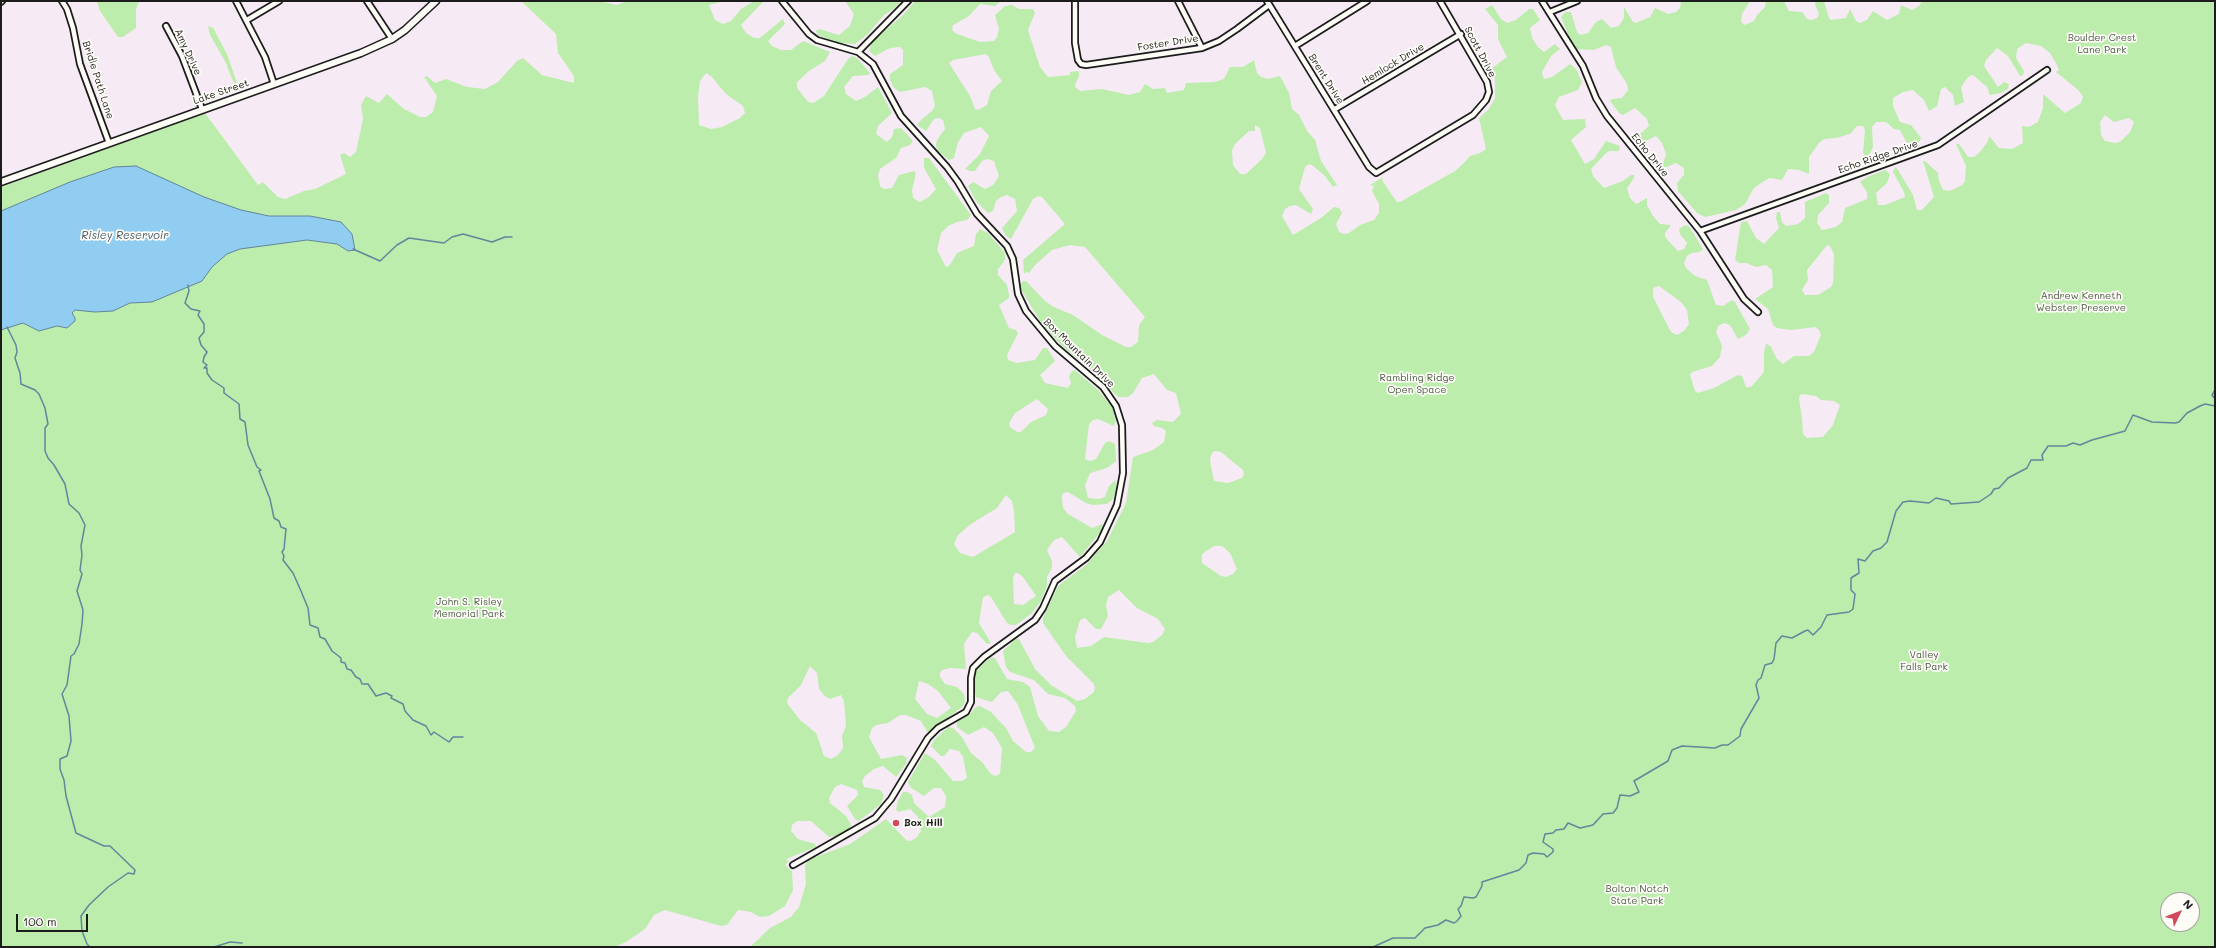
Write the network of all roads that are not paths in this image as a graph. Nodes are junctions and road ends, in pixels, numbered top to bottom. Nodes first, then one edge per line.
1 (62, 1) edge
2 (236, 1) edge
3 (279, 1) edge
4 (367, 1) edge
5 (436, 1) edge
6 (782, 1) edge
7 (908, 1) edge
8 (1075, 1) edge
9 (1178, 1) edge
10 (1367, 1) edge
11 (1440, 1) edge
12 (1542, 1) edge
13 (1577, 1) edge
14 (1268, 3) edge
15 (1550, 12) junction
16 (247, 20) junction
17 (166, 26) dead end
18 (1461, 34) junction
19 (392, 39) junction
20 (1295, 46) junction
21 (1202, 48) junction
22 (858, 52) junction
23 (2047, 70) dead end
24 (274, 84) junction
25 (202, 109) junction
26 (1335, 109) junction
27 (109, 143) junction
28 (1369, 167) joint
29 (1, 182) edge
30 (1700, 231) junction
31 (1758, 312) dead end
32 (794, 865) dead end

1 - 27 street, Bridle Path Lane
2 - 16 street
3 - 16 street
4 - 19 street
5 - 19 main road, Lake Street
6 - 22 street, Box Mountain Drive
7 - 22 street
8 - 21 street, Foster Drive
9 - 21 street
10 - 20 street
11 - 18 street, Scott Drive
12 - 15 street, Echo Drive
13 - 15 street
14 - 20 street, Brent Drive
14 - 21 street, Foster Drive
15 - 30 street, Echo Drive
16 - 24 street
17 - 25 street, Amy Drive
18 - 26 street, Hemlock Drive
18 - 28 street, Scott Drive
19 - 24 main road, Lake Street
20 - 26 street, Brent Drive
22 - 32 street, Box Mountain Drive
23 - 30 street, Echo Ridge Drive
24 - 25 main road, Lake Street
25 - 27 main road, Lake Street
26 - 28 street, Brent Drive
27 - 29 main road, Lake Street
30 - 31 street, Echo Drive

